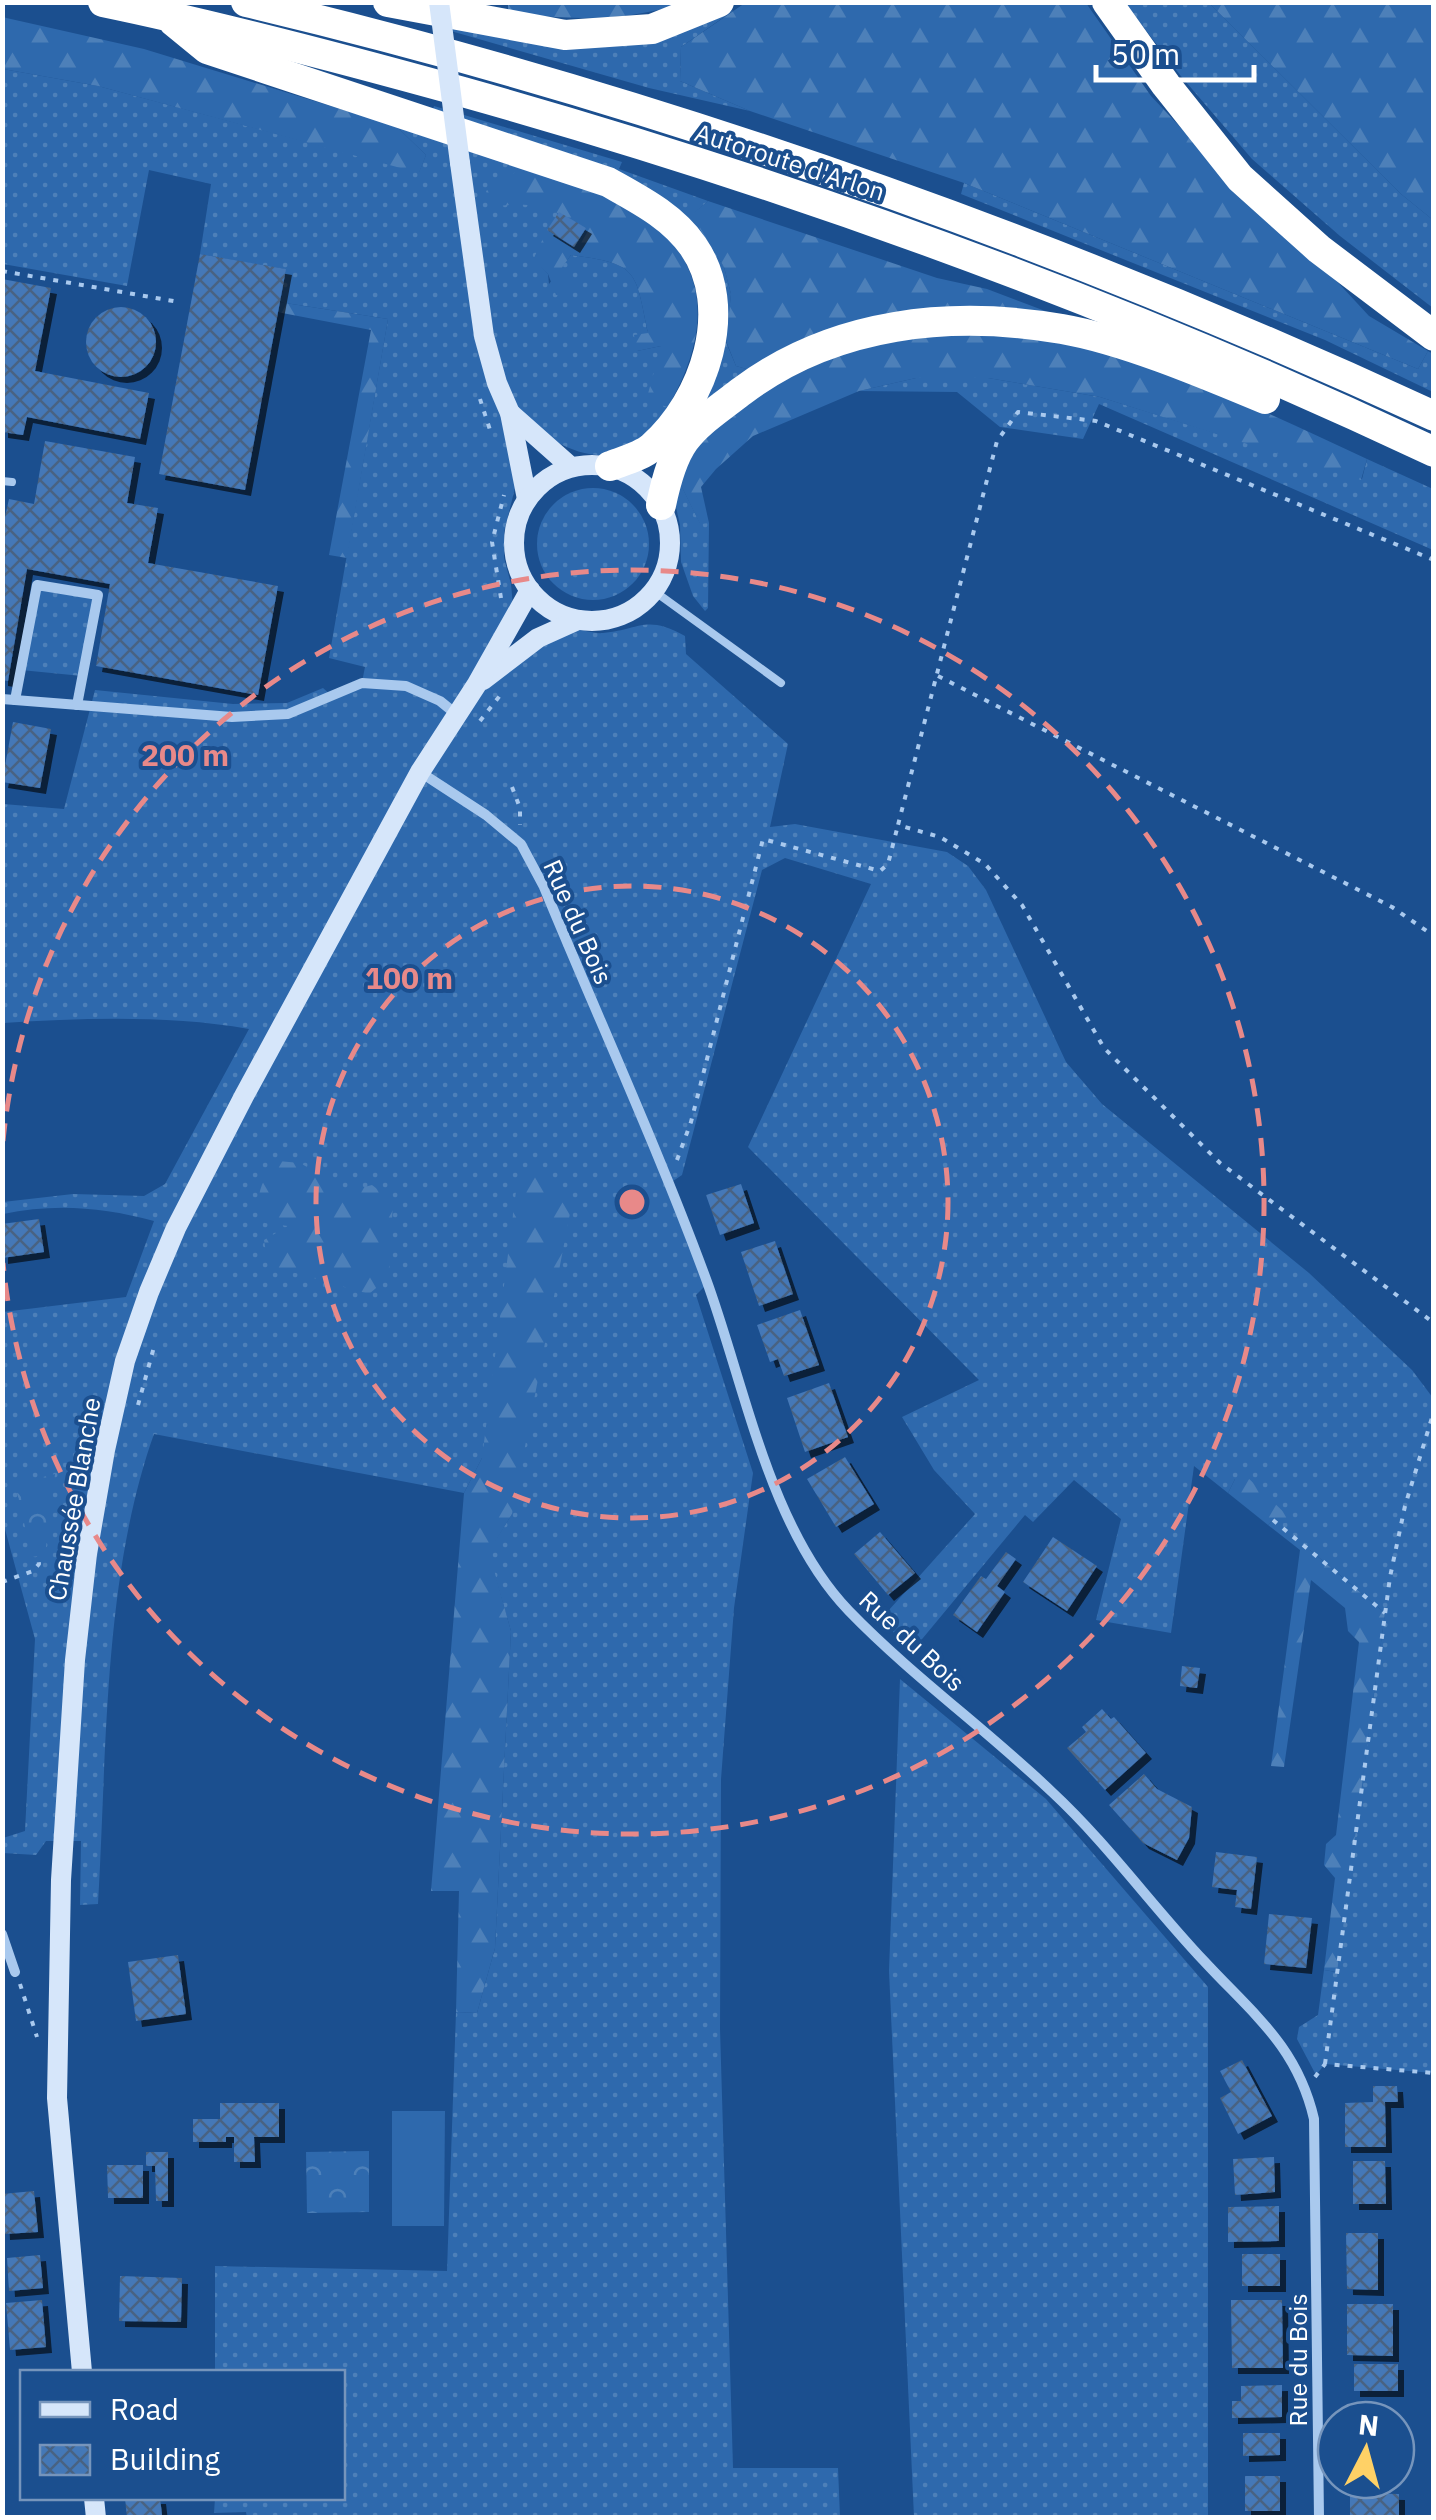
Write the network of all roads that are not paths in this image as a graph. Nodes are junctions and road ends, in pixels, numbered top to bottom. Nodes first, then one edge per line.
1 (103, 2) edge
2 (246, 2) edge
3 (388, 2) edge
4 (439, 2) edge
5 (720, 2) edge
6 (1108, 2) edge
7 (166, 16) junction
8 (1434, 336) edge
9 (510, 413) junction
10 (1434, 416) edge
11 (1400, 436) junction
12 (1434, 452) edge
13 (610, 466) junction
14 (571, 467) junction
15 (527, 499) junction
16 (661, 505) junction
17 (530, 590) junction
18 (654, 591) junction
19 (578, 620) junction
20 (477, 684) junction
21 (781, 684) dead end
22 (2, 699) edge
23 (15, 700) junction
24 (77, 705) junction
25 (458, 715) junction
26 (420, 772) junction
27 (2, 1934) edge
28 (16, 1972) dead end
29 (82, 2370) edge
30 (1319, 2518) edge

1 - 7 highway, Autoroute d'Arlon
2 - 10 highway, Autoroute d'Arlon
3 - 5 highway
4 - 9 main road, bridge
6 - 8 highway
7 - 11 highway, Autoroute d'Arlon
7 - 13 highway
9 - 14 main road
9 - 15 main road
11 - 12 highway, Autoroute d'Arlon
11 - 16 highway
13 - 14 main road
13 - 16 main road
14 - 15 main road
15 - 17 main road
16 - 18 main road
17 - 19 main road
17 - 20 main road, Chaussée Blanche
18 - 19 main road
18 - 21 lane
19 - 20 main road
20 - 25 main road, Chaussée Blanche
22 - 23 street
23 - 24 street
23 - 24 street
24 - 25 street
25 - 26 main road, Chaussée Blanche
26 - 29 main road, Chaussée Blanche
26 - 30 street, Rue du Bois
27 - 28 street

